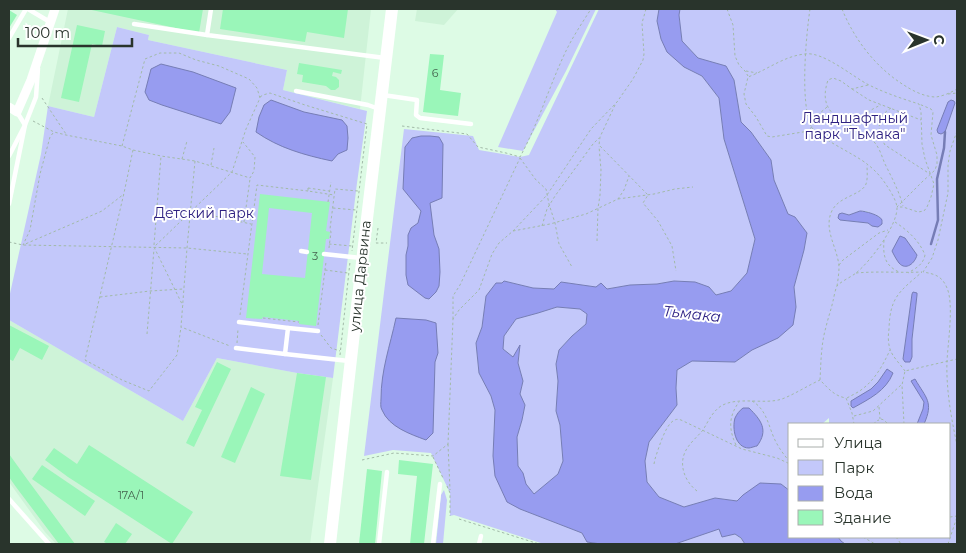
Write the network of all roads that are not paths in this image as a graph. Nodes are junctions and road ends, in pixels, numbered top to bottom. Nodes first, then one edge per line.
1 (27, 9) edge
2 (55, 9) edge
3 (211, 9) edge
4 (392, 9) edge
5 (50, 23) junction
6 (134, 24) dead end
7 (207, 35) junction
8 (9, 38) edge
9 (40, 54) junction
10 (387, 58) junction
11 (296, 90) dead end
12 (382, 95) junction
13 (9, 106) edge
14 (380, 110) junction
15 (17, 112) junction
16 (471, 124) dead end
17 (25, 125) junction
18 (9, 156) edge
19 (9, 204) edge
20 (301, 251) dead end
21 (307, 252) dead end
22 (324, 254) dead end
23 (357, 258) junction
24 (239, 322) road end
25 (288, 328) junction
26 (318, 332) road end
27 (236, 348) road end
28 (285, 354) junction
29 (345, 361) junction
30 (387, 472) dead end
31 (440, 484) dead end
32 (9, 500) edge
33 (481, 536) dead end
34 (49, 544) edge
35 (330, 544) edge
36 (379, 544) edge
37 (433, 544) edge
38 (479, 544) edge

1 - 5 lane
1 - 8 lane
2 - 5 street
3 - 7 lane
4 - 10 main road, улица Дарвина
5 - 9 street
6 - 7 lane
7 - 10 lane
9 - 15 street
9 - 17 lane
10 - 12 main road, улица Дарвина
11 - 14 lane
12 - 14 main road, улица Дарвина
12 - 16 lane
13 - 15 street
14 - 23 main road, улица Дарвина
15 - 17 lane
17 - 18 lane
17 - 19 lane
20 - 21 lane
22 - 23 lane
23 - 29 main road, улица Дарвина
24 - 25 lane
25 - 26 lane
25 - 28 lane
27 - 28 lane
28 - 29 lane
29 - 35 main road, улица Дарвина
30 - 36 lane
31 - 37 lane
32 - 34 lane
33 - 38 lane

